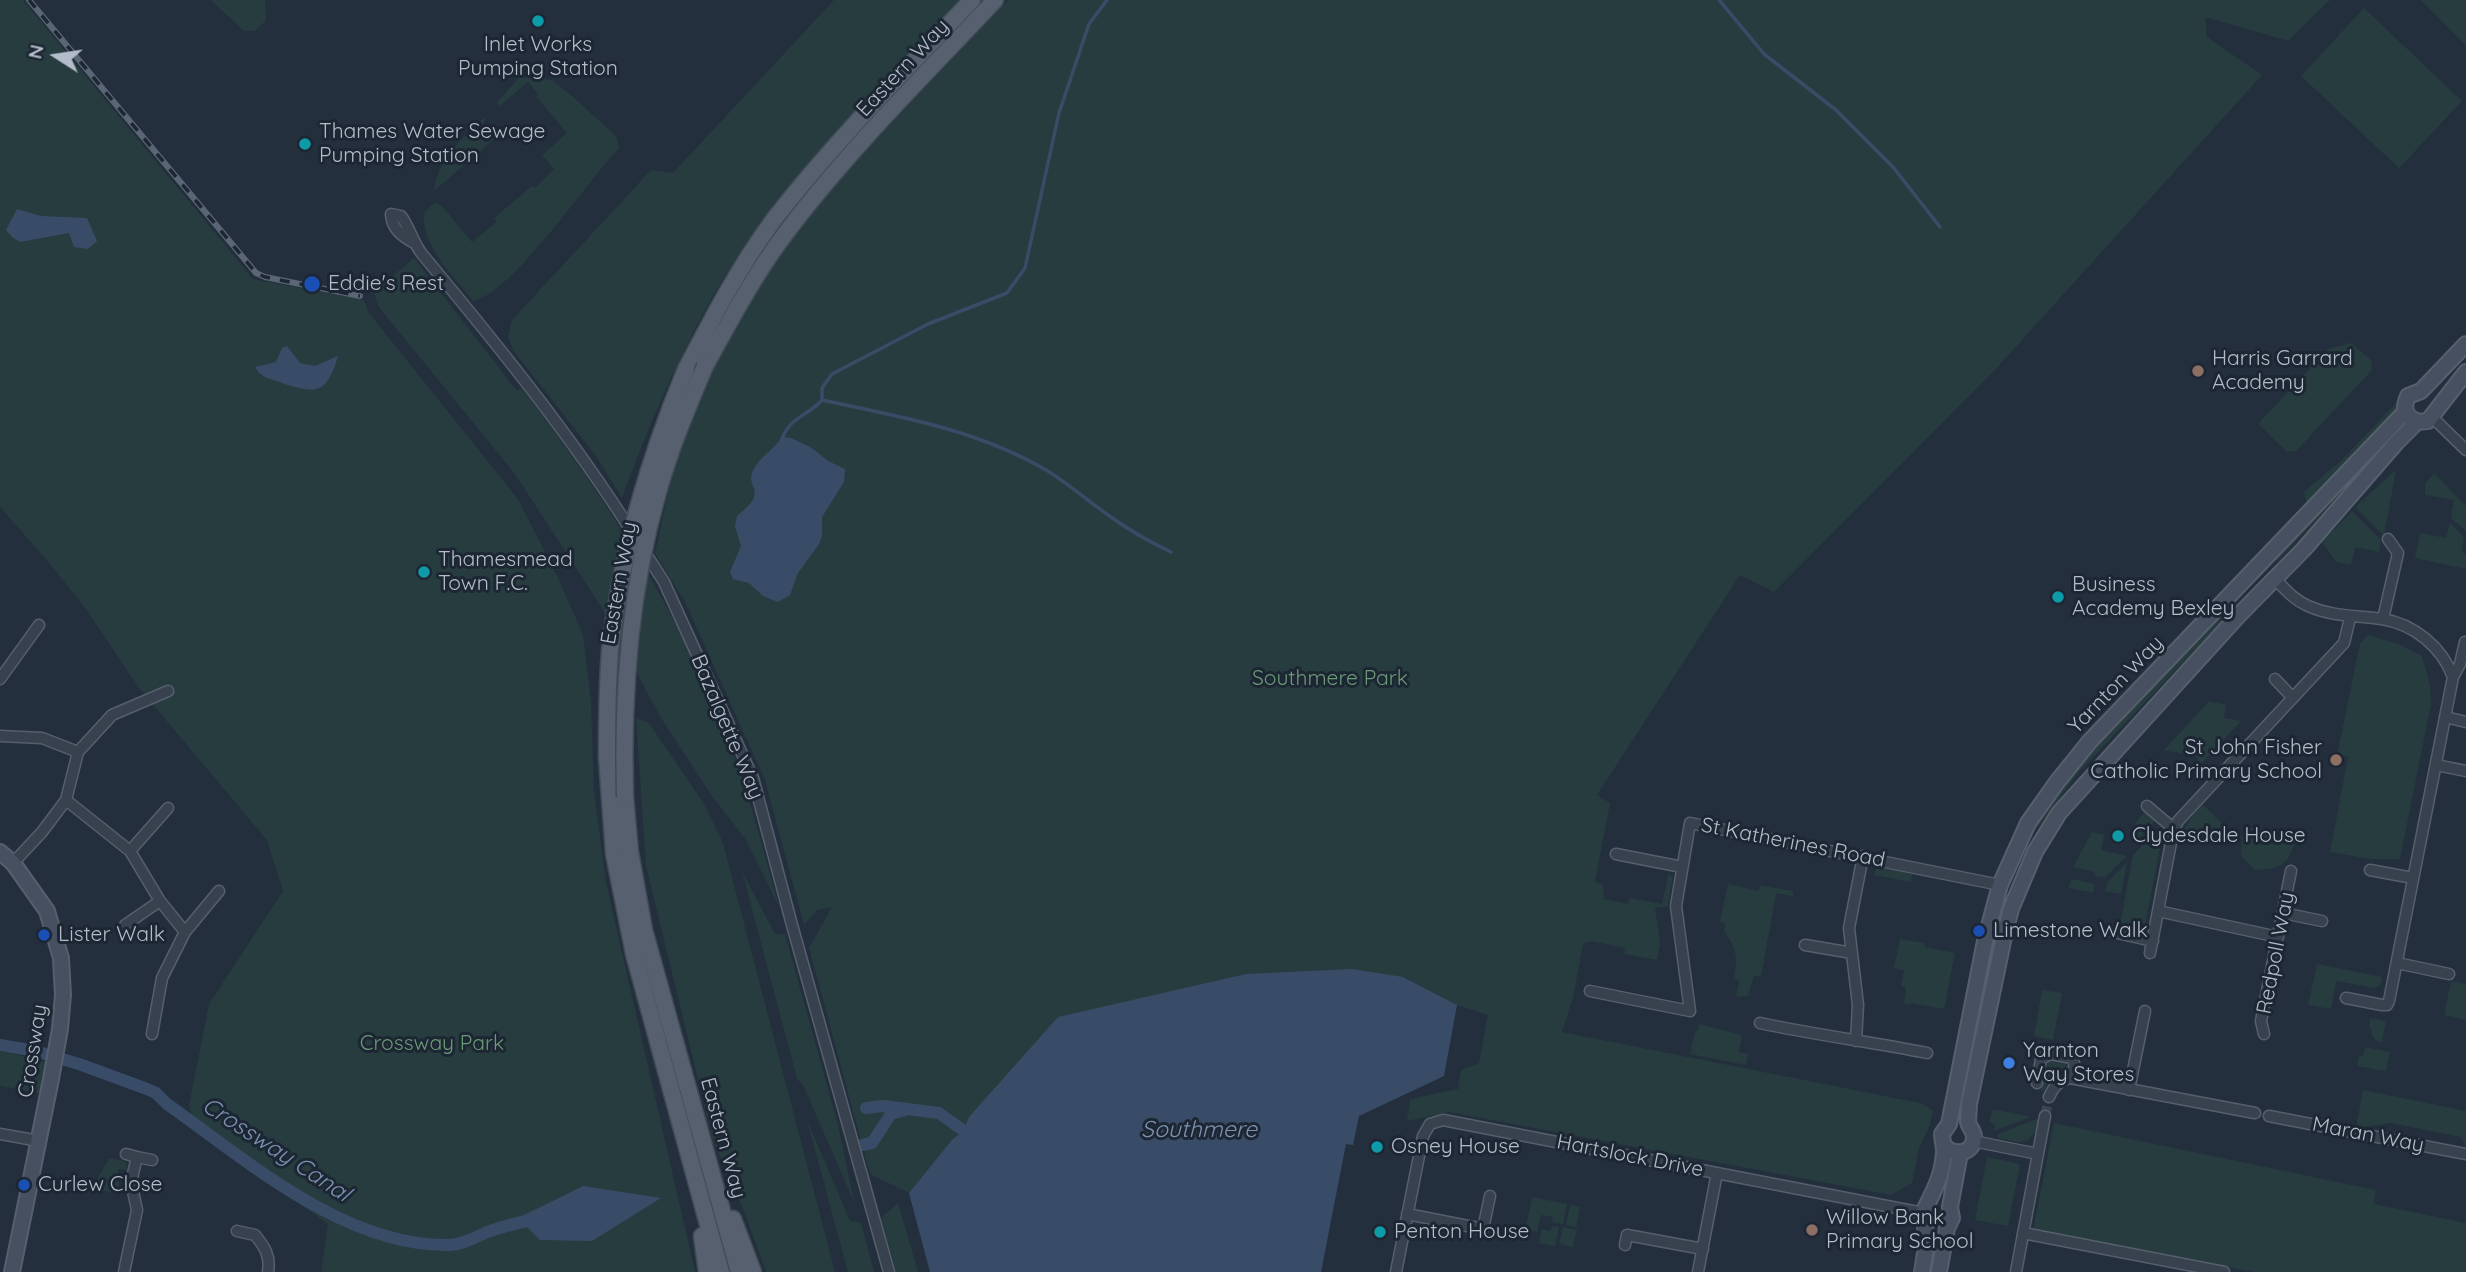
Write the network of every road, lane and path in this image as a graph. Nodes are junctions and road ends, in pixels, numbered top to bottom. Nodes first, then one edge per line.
1 (972, 0) edge
2 (995, 0) edge
3 (418, 248) dead end
4 (2466, 344) edge
5 (2466, 372) edge
6 (2421, 391) junction
7 (2405, 412) junction
8 (2434, 412) junction
9 (2417, 422) junction
10 (2466, 450) edge
11 (2388, 539) dead end
12 (2260, 563) junction
13 (2275, 579) junction
14 (2350, 618) junction
15 (2383, 619) junction
16 (39, 625) dead end
17 (2465, 642) edge
18 (0, 677) edge
19 (2453, 677) junction
20 (2275, 679) dead end
21 (168, 691) dead end
22 (2293, 698) junction
23 (2445, 717) junction
24 (2466, 722) edge
25 (0, 736) edge
26 (78, 752) junction
27 (2436, 765) junction
28 (2466, 771) edge
29 (66, 800) junction
30 (2147, 806) dead end
31 (168, 808) dead end
32 (2174, 829) junction
33 (130, 850) junction
34 (0, 852) edge
35 (1616, 854) dead end
36 (1863, 856) junction
37 (13, 863) junction
38 (1682, 867) junction
39 (2370, 870) dead end
40 (2291, 871) dead end
41 (2413, 878) junction
42 (2000, 885) junction
43 (219, 891) dead end
44 (2018, 891) junction
45 (160, 901) junction
46 (2158, 911) junction
47 (2283, 913) junction
48 (2322, 921) dead end
49 (125, 925) dead end
50 (185, 932) junction
51 (2113, 932) dead end
52 (2278, 937) junction
53 (2153, 941) junction
54 (1805, 945) dead end
55 (1852, 953) junction
56 (2150, 953) dead end
57 (2397, 963) junction
58 (2449, 974) dead end
59 (1590, 991) dead end
60 (2346, 998) dead end
61 (2146, 1011) dead end
62 (1760, 1024) dead end
63 (152, 1034) dead end
64 (2264, 1034) dead end
65 (1856, 1041) junction
66 (1927, 1053) dead end
67 (2070, 1078) junction
68 (2037, 1083) dead end
69 (2129, 1090) junction
70 (2049, 1097) tunnel mouth
71 (2255, 1113) dead end
72 (2045, 1116) tunnel mouth
73 (2269, 1116) dead end
74 (1949, 1124) junction
75 (1968, 1125) junction
76 (0, 1134) edge
77 (39, 1141) junction
78 (1973, 1141) junction
79 (1945, 1147) junction
80 (1961, 1153) junction
81 (126, 1154) dead end
82 (2038, 1154) junction
83 (2466, 1154) edge
84 (707, 1156) junction
85 (137, 1157) junction
86 (152, 1160) dead end
87 (690, 1162) junction
88 (1717, 1173) junction
89 (1490, 1196) dead end
90 (1950, 1207) junction
91 (1407, 1214) junction
92 (1926, 1214) junction
93 (1947, 1228) junction
94 (237, 1231) dead end
95 (2024, 1233) junction
96 (1625, 1245) dead end
97 (1703, 1249) junction
98 (12, 1272) edge
99 (124, 1272) edge
100 (268, 1272) edge
101 (707, 1272) edge
102 (721, 1272) edge
103 (738, 1272) edge
104 (754, 1272) edge
105 (889, 1272) edge
106 (1396, 1272) edge
107 (1698, 1272) edge
108 (1922, 1272) edge
109 (1939, 1272) edge
110 (2016, 1272) edge
111 (2224, 1272) edge

1 - 87 main road, Eastern Way, bridge
2 - 84 main road, Eastern Way, bridge
3 - 105 street, Bazalgette Way
4 - 6 street, Yarnton Way
5 - 8 street
6 - 7 street, Yarnton Way
6 - 8 street
7 - 9 street
7 - 12 street, Yarnton Way
8 - 9 street, Yarnton Way
8 - 10 street
9 - 13 street, Yarnton Way
11 - 15 street
12 - 13 street
12 - 42 street, Yarnton Way
13 - 14 street
13 - 44 street, Yarnton Way
14 - 15 street
14 - 22 street
15 - 19 street
16 - 18 street
17 - 19 street
19 - 23 street
20 - 22 street
21 - 26 street
22 - 32 street
23 - 24 street
23 - 27 street
25 - 26 street
26 - 29 street
27 - 28 street
27 - 41 street
29 - 33 street
29 - 37 street
30 - 32 street
31 - 33 street
32 - 46 street
33 - 45 street
34 - 37 street, Crossway
35 - 38 street
36 - 38 street, St Katherines Road
36 - 42 street, St Katherines Road
36 - 55 street
37 - 77 street, Crossway
38 - 59 street, St Katherines Road
39 - 41 street
40 - 47 street, Redpoll Way
41 - 57 street
42 - 44 street
42 - 74 street, Yarnton Way
43 - 50 street
44 - 75 street, Yarnton Way
45 - 49 street
45 - 50 street
46 - 52 street
46 - 53 street
47 - 48 street
47 - 52 street, Redpoll Way
50 - 63 street
51 - 53 street
52 - 64 street, Redpoll Way
53 - 56 street
54 - 55 street
55 - 65 street
57 - 58 street
57 - 60 street
61 - 69 street
62 - 65 street
65 - 66 street
67 - 68 street
67 - 69 street
67 - 70 street
69 - 71 street
72 - 82 street
73 - 83 street, Maran Way
74 - 75 street
74 - 79 street, Yarnton Way
75 - 78 street, Yarnton Way
76 - 77 street
77 - 98 street, Crossway
78 - 80 street
78 - 82 street
79 - 80 street
79 - 92 street, Yarnton Way
80 - 90 street
81 - 85 street
82 - 95 street
84 - 103 main road, Eastern Way
84 - 104 main road
85 - 86 street
85 - 99 street
87 - 101 main road
87 - 102 main road, Eastern Way
88 - 91 street, Hartslock Drive
88 - 92 street, Hartslock Drive
88 - 97 street
89 - 91 street
90 - 92 street
90 - 93 street
91 - 106 street, Hartslock Drive
92 - 93 street
92 - 108 street, Yarnton Way
93 - 109 street
94 - 100 street
95 - 110 street
95 - 111 street
96 - 97 street
97 - 107 street

